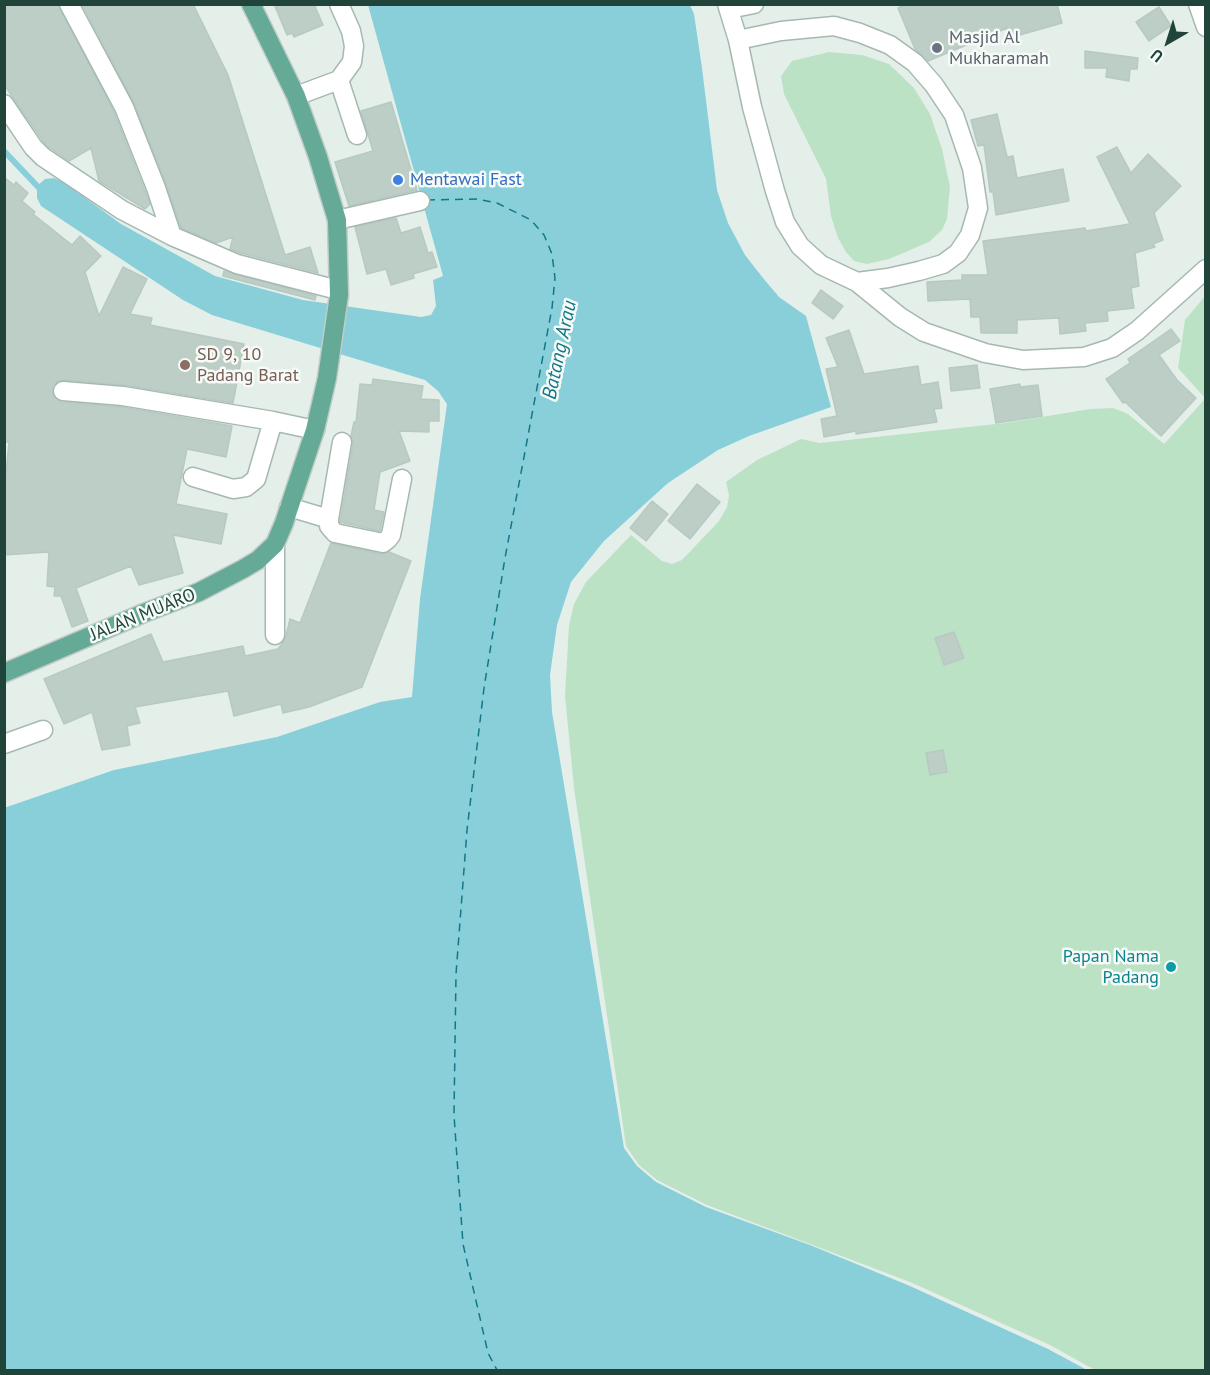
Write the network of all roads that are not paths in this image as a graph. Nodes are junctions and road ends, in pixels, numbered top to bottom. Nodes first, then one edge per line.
1 (69, 4) edge
2 (251, 4) edge
3 (339, 4) edge
4 (753, 4) edge
5 (1198, 4) edge
6 (728, 7) edge
7 (1206, 27) edge
8 (738, 40) junction
9 (339, 80) junction
10 (296, 96) junction
11 (4, 104) edge
12 (357, 135) dead end
13 (420, 201) dead end
14 (337, 220) junction
15 (172, 236) junction
16 (1206, 269) edge
17 (857, 282) junction
18 (338, 293) junction
19 (63, 391) dead end
20 (273, 421) junction
21 (315, 430) junction
22 (342, 442) dead end
23 (193, 477) dead end
24 (402, 479) dead end
25 (289, 507) junction
26 (329, 519) junction
27 (275, 544) junction
28 (274, 634) dead end
29 (4, 673) edge
30 (43, 730) dead end
31 (4, 744) edge

1 - 15 street
2 - 10 main road
3 - 9 street
4 - 6 street
5 - 7 street
6 - 8 street
8 - 17 street
8 - 17 street
9 - 10 street
9 - 12 street
10 - 14 main road
11 - 15 street
13 - 14 street
14 - 18 main road
15 - 18 street
16 - 17 street
18 - 21 main road
19 - 20 street
20 - 21 street
20 - 23 street
21 - 25 main road
22 - 26 street
24 - 26 street
25 - 26 street
25 - 27 main road
27 - 28 street
27 - 29 main road, JALAN MUARO
30 - 31 street

